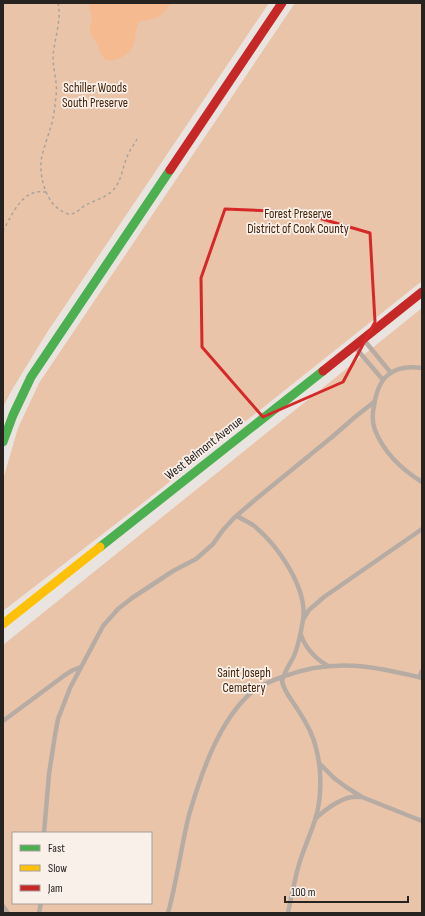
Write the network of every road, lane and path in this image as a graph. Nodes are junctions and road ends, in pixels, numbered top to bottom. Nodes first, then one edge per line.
1 (58, 3) edge
2 (282, 3) edge
3 (137, 139) dead end
4 (46, 192) junction
5 (3, 231) edge
6 (422, 292) edge
7 (363, 339) junction
8 (354, 346) junction
9 (422, 368) edge
10 (391, 373) junction
11 (383, 380) junction
12 (374, 402) junction
13 (3, 442) edge
14 (422, 482) edge
15 (236, 516) junction
16 (422, 529) edge
17 (304, 618) junction
18 (3, 624) edge
19 (301, 634) junction
20 (328, 666) junction
21 (81, 667) junction
22 (422, 671) edge
23 (283, 676) junction
24 (420, 678) edge
25 (3, 721) edge
26 (319, 763) junction
27 (362, 797) junction
28 (315, 819) junction
29 (422, 821) edge
30 (44, 832) edge
31 (3, 906) edge
32 (8, 913) edge
33 (168, 913) edge
34 (288, 913) edge

1 - 4 path
2 - 13 main road
3 - 4 path
4 - 5 path
6 - 7 main road, West Belmont Avenue
7 - 8 main road, West Belmont Avenue
7 - 10 lane
8 - 11 lane
8 - 18 main road, West Belmont Avenue
9 - 10 lane
10 - 11 lane
11 - 12 lane
12 - 14 lane
12 - 15 lane
15 - 17 lane
15 - 21 lane
16 - 17 lane
17 - 19 lane
19 - 20 lane
19 - 23 lane
20 - 23 lane
20 - 24 lane
21 - 25 lane
21 - 30 lane
22 - 24 lane
23 - 26 lane
23 - 33 lane
26 - 27 lane
26 - 28 lane
27 - 28 lane
27 - 29 lane
28 - 34 lane
31 - 32 lane

